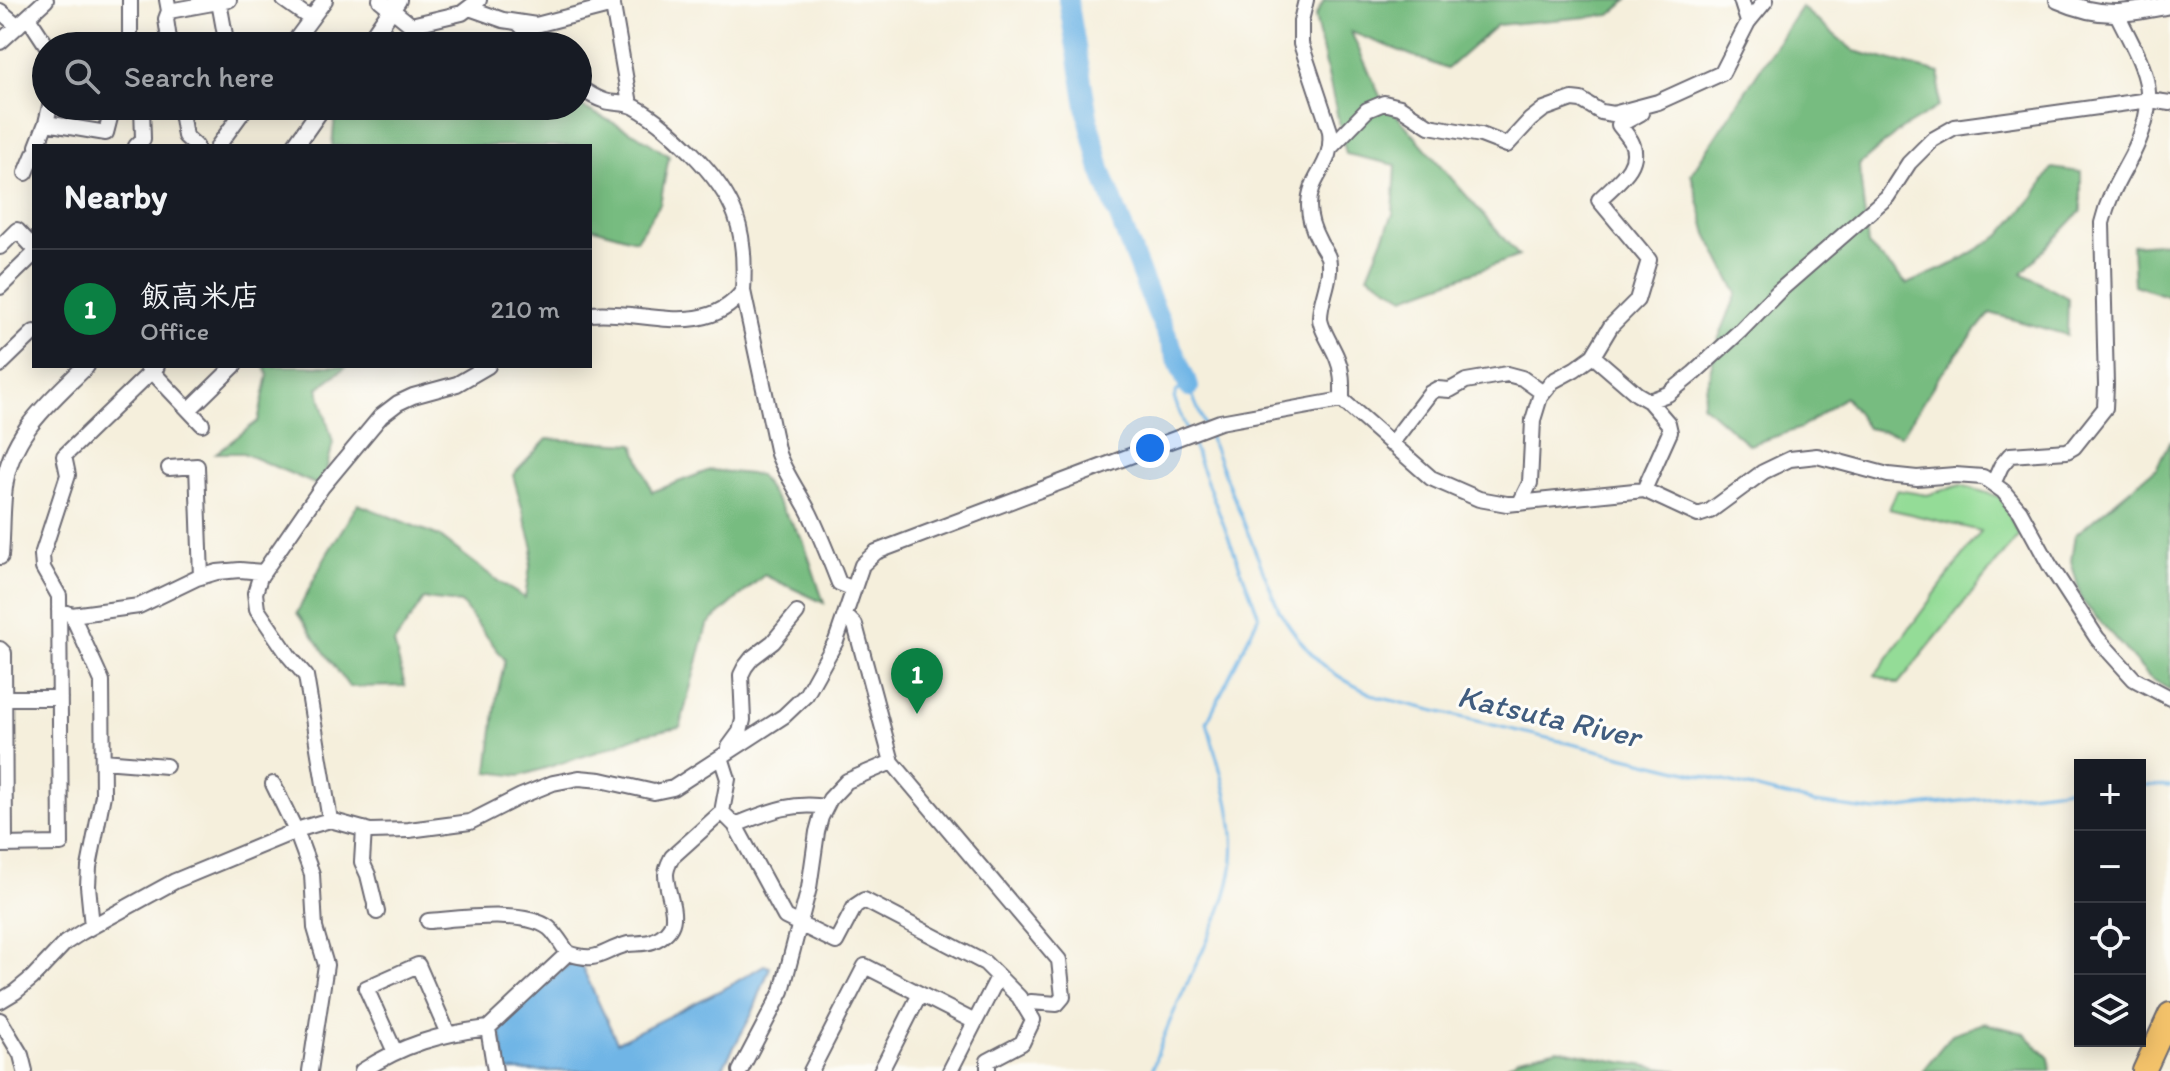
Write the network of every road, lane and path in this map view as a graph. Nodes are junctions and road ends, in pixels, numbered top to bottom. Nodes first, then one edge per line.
1 (46, 0) edge
2 (130, 0) edge
3 (284, 0) edge
4 (325, 0) edge
5 (1306, 0) edge
6 (1741, 0) edge
7 (1766, 0) edge
8 (2058, 0) edge
9 (224, 1) edge
10 (390, 3) edge
11 (613, 3) edge
12 (474, 4) edge
13 (168, 5) edge
14 (2170, 5) edge
15 (0, 11) edge
16 (2117, 14) junction
17 (311, 19) junction
18 (23, 21) junction
19 (517, 22) junction
20 (1748, 22) junction
21 (34, 32) edge
22 (130, 32) edge
23 (168, 32) edge
24 (226, 32) edge
25 (301, 32) edge
26 (374, 32) edge
27 (527, 32) edge
28 (0, 42) edge
29 (592, 94) edge
30 (2149, 100) junction
31 (1658, 102) junction
32 (2170, 103) edge
33 (630, 104) junction
34 (47, 120) edge
35 (109, 120) edge
36 (142, 120) edge
37 (182, 120) edge
38 (237, 120) edge
39 (313, 120) edge
40 (46, 123) junction
41 (38, 144) edge
42 (138, 144) edge
43 (194, 144) edge
44 (219, 144) edge
45 (296, 144) edge
46 (1332, 146) junction
47 (32, 159) edge
48 (26, 173) dead end
49 (0, 247) edge
50 (32, 249) edge
51 (32, 253) edge
52 (0, 287) edge
53 (743, 291) junction
54 (592, 314) edge
55 (32, 334) edge
56 (1593, 356) junction
57 (0, 365) edge
58 (84, 368) edge
59 (152, 368) edge
60 (232, 368) edge
61 (485, 368) edge
62 (1543, 393) junction
63 (1342, 400) junction
64 (1649, 401) junction
65 (189, 410) junction
66 (202, 424) dead end
67 (1391, 444) junction
68 (169, 468) dead end
69 (1993, 484) junction
70 (1644, 490) junction
71 (2, 495) edge
72 (1520, 503) junction
73 (0, 556) edge
74 (263, 572) junction
75 (201, 577) junction
76 (854, 589) junction
77 (66, 612) junction
78 (797, 613) dead end
79 (845, 615) junction
80 (0, 649) edge
81 (2, 698) edge
82 (60, 698) junction
83 (2170, 698) edge
84 (723, 756) junction
85 (103, 761) junction
86 (892, 762) junction
87 (166, 766) dead end
88 (273, 784) dead end
89 (826, 807) junction
90 (722, 812) junction
91 (330, 820) junction
92 (735, 825) junction
93 (364, 829) junction
94 (296, 831) junction
95 (3, 845) edge
96 (377, 912) dead end
97 (428, 921) dead end
98 (800, 924) junction
99 (92, 926) junction
100 (568, 953) junction
101 (998, 977) junction
102 (920, 994) junction
103 (0, 1001) edge
104 (1024, 1006) junction
105 (2170, 1014) edge
106 (0, 1020) edge
107 (975, 1022) junction
108 (488, 1028) junction
109 (448, 1034) junction
110 (395, 1052) junction
111 (25, 1071) edge
112 (310, 1071) edge
113 (362, 1071) edge
114 (495, 1071) edge
115 (740, 1071) edge
116 (811, 1071) edge
117 (881, 1071) edge
118 (950, 1071) edge
119 (988, 1071) edge
120 (2144, 1071) edge

1 - 18 street
2 - 22 street
3 - 17 street
4 - 17 street
5 - 46 street
6 - 20 street
7 - 20 street
8 - 16 street
9 - 13 street
9 - 24 street
10 - 12 street
10 - 26 street
11 - 19 street
11 - 33 street
12 - 19 street
13 - 23 street
14 - 16 street
15 - 18 street
16 - 30 street
17 - 25 street
18 - 21 street
18 - 28 street
19 - 27 street
20 - 31 street
29 - 33 street
30 - 32 street
30 - 64 street
30 - 69 street
31 - 46 street
31 - 56 street
33 - 53 street
34 - 40 street
35 - 40 street
36 - 42 street
37 - 43 street
38 - 44 street
39 - 45 street
40 - 41 street
46 - 63 street
47 - 48 street
49 - 50 street
51 - 52 street
53 - 54 street
53 - 76 street
55 - 57 street
56 - 62 street
56 - 64 street
58 - 71 street
59 - 65 street
59 - 77 street
60 - 65 street
61 - 74 street
62 - 67 street
62 - 72 street
63 - 67 street
63 - 76 street
64 - 70 street
65 - 66 street
67 - 72 street
68 - 75 street
69 - 70 street
69 - 83 street
70 - 72 street
71 - 73 street
74 - 75 street
74 - 91 street
75 - 77 street
76 - 79 street
77 - 82 street
77 - 85 street
78 - 84 street
79 - 84 street
79 - 86 street
80 - 81 street
81 - 82 street
81 - 95 street
82 - 95 street
84 - 90 street
84 - 93 street
85 - 87 street
85 - 99 street
86 - 89 street
86 - 104 street
88 - 94 street
89 - 92 street
89 - 98 street
90 - 92 street
90 - 100 street
91 - 93 street
91 - 94 street
92 - 98 street
93 - 96 street
94 - 99 street
94 - 112 street
97 - 100 street
98 - 101 street
98 - 115 street
99 - 103 street
100 - 108 street
101 - 104 street
101 - 107 street
102 - 107 street
102 - 116 street
102 - 117 street
104 - 119 street
105 - 120 highway
106 - 111 street
107 - 118 street
108 - 109 street
108 - 114 street
109 - 110 street
109 - 110 street
110 - 113 street

